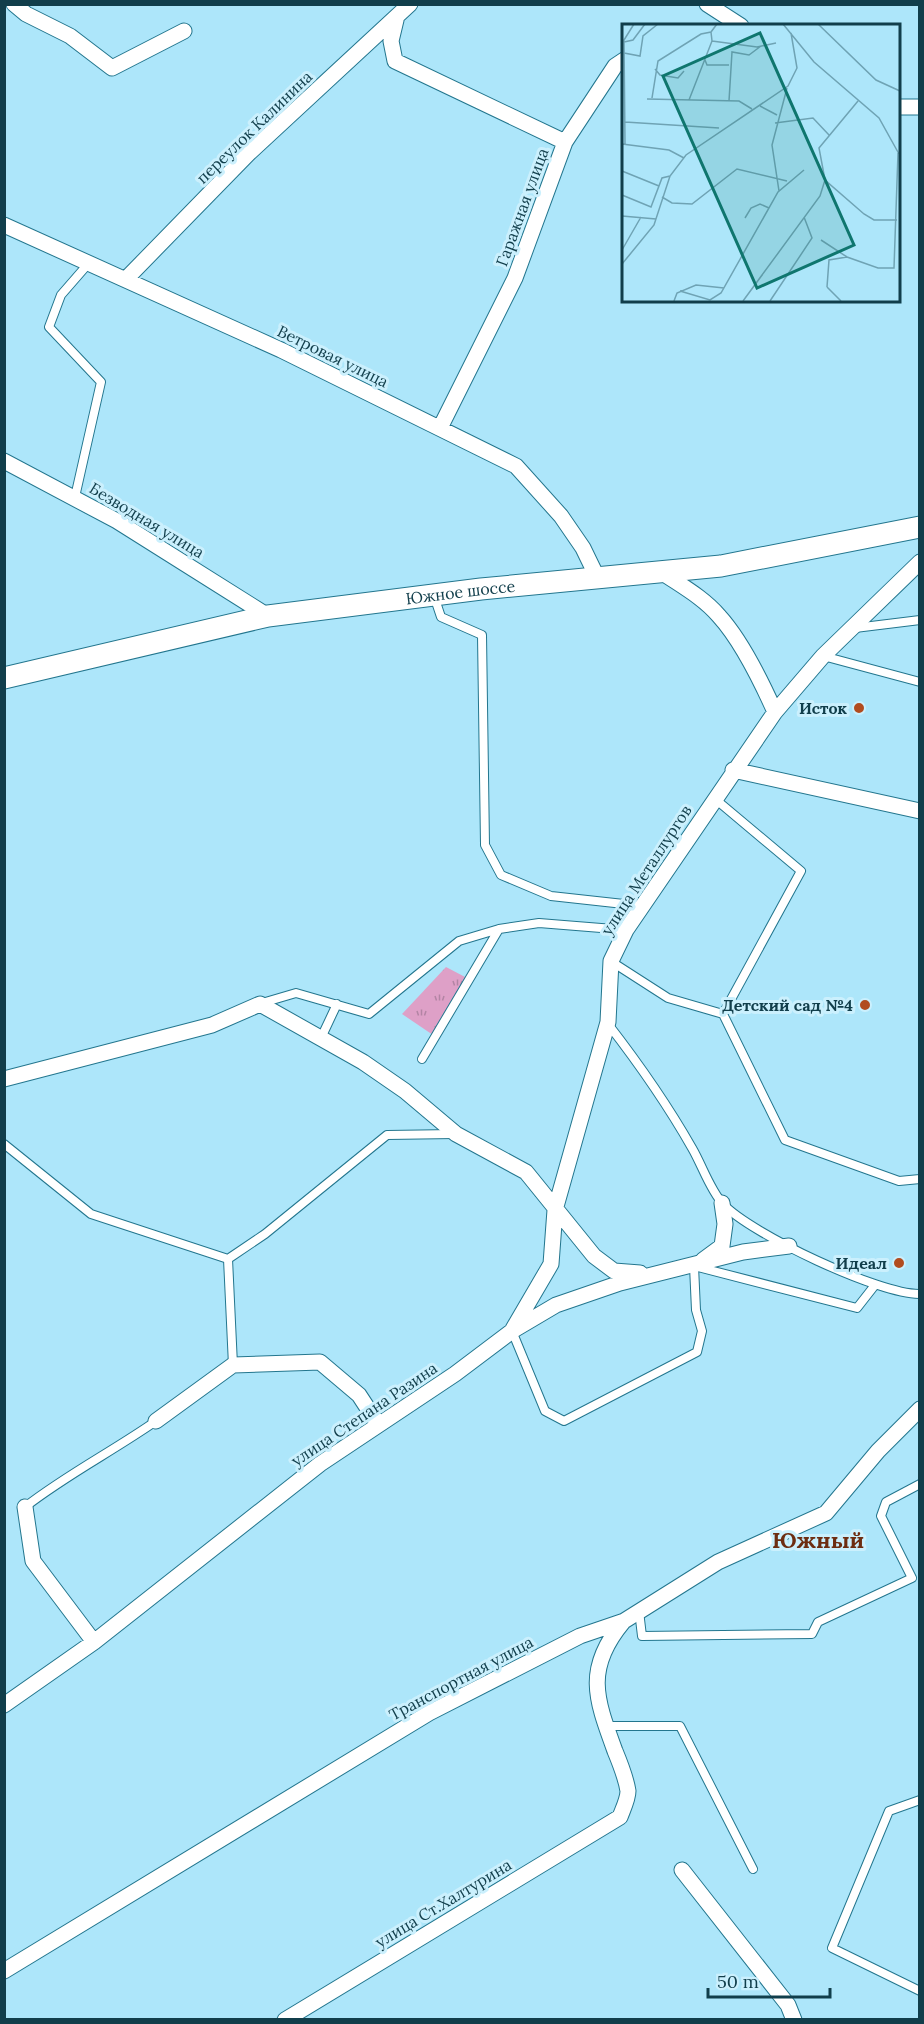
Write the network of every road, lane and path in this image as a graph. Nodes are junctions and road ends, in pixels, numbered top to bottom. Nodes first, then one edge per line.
1 (14, 4) edge
2 (410, 4) edge
3 (707, 4) edge
4 (396, 19) junction
5 (738, 24) edge
6 (184, 31) dead end
7 (622, 61) edge
8 (920, 106) edge
9 (900, 107) edge
10 (565, 142) junction
11 (4, 225) edge
12 (88, 264) junction
13 (126, 279) junction
14 (440, 428) junction
15 (4, 461) edge
16 (75, 497) junction
17 (920, 527) edge
18 (920, 562) edge
19 (660, 571) junction
20 (598, 579) junction
21 (433, 595) junction
22 (268, 616) junction
23 (920, 620) edge
24 (853, 628) junction
25 (824, 656) junction
26 (4, 678) edge
27 (920, 682) edge
28 (775, 712) junction
29 (733, 770) junction
30 (714, 798) junction
31 (920, 811) edge
32 (642, 906) junction
33 (499, 929) junction
34 (626, 930) junction
35 (611, 962) junction
36 (260, 1004) junction
37 (337, 1004) junction
38 (723, 1014) junction
39 (608, 1022) junction
40 (321, 1038) junction
41 (422, 1059) dead end
42 (4, 1079) edge
43 (456, 1134) junction
44 (4, 1144) edge
45 (920, 1179) edge
46 (722, 1203) junction
47 (555, 1210) junction
48 (789, 1246) junction
49 (228, 1259) junction
50 (694, 1266) junction
51 (655, 1275) junction
52 (875, 1285) junction
53 (920, 1294) edge
54 (512, 1331) junction
55 (232, 1365) junction
56 (920, 1409) edge
57 (156, 1421) joint
58 (378, 1424) junction
59 (920, 1484) edge
60 (25, 1507) joint
61 (639, 1611) junction
62 (624, 1621) junction
63 (94, 1642) junction
64 (4, 1705) edge
65 (606, 1726) junction
66 (920, 1800) edge
67 (753, 1869) dead end
68 (682, 1870) dead end
69 (4, 1971) edge
70 (920, 1991) edge
71 (285, 2019) edge
72 (794, 2019) edge

1 - 6 street
2 - 4 street, переулок Калинина
3 - 5 street
4 - 10 street, Гаражная улица
4 - 13 street, переулок Калинина
7 - 10 street
8 - 9 street
10 - 14 street, Гаражная улица
11 - 12 street, Ветровая улица
12 - 13 street, Ветровая улица
12 - 16 lane
13 - 14 street, Ветровая улица
14 - 20 street, Ветровая улица
15 - 16 street, Безводная улица
16 - 22 street, Безводная улица
17 - 19 street, Южное шоссе
18 - 24 street, улица Металлургов
19 - 20 street, Южное шоссе
19 - 28 street
20 - 21 street, Южное шоссе
21 - 22 street, Южное шоссе
21 - 32 lane
22 - 26 street, Южное шоссе
23 - 24 lane
24 - 25 street, улица Металлургов
25 - 27 lane
25 - 28 street, улица Металлургов
28 - 29 street, улица Металлургов
29 - 30 street, улица Металлургов
29 - 31 street
30 - 32 street, улица Металлургов
30 - 38 lane
32 - 34 street, улица Металлургов
33 - 34 lane
33 - 37 lane
33 - 41 lane
34 - 35 street, улица Металлургов
35 - 38 lane
35 - 39 street, улица Металлургов
36 - 37 lane
36 - 40 street
36 - 42 street
37 - 40 lane
38 - 45 lane
39 - 46 lane
39 - 47 street, улица Металлургов
40 - 43 street
43 - 47 street
43 - 49 lane
44 - 49 lane
46 - 48 lane
46 - 50 street
47 - 51 street
47 - 54 street, улица Металлургов
48 - 50 street, улица Степана Разина
48 - 52 lane
49 - 55 lane
50 - 51 street, улица Степана Разина
50 - 52 lane
50 - 54 lane
51 - 54 street, улица Степана Разина
52 - 53 lane
54 - 58 street, улица Степана Разина
55 - 57 street
55 - 58 street
56 - 61 street, Транспортная улица
57 - 60 lane
58 - 63 street, улица Степана Разина
59 - 61 lane
60 - 63 street
61 - 62 street, Транспортная улица
62 - 65 street
62 - 69 street, Транспортная улица
63 - 64 street, улица Степана Разина
65 - 67 lane
65 - 71 street, улица Ст.Халтурина
66 - 70 lane
68 - 72 street

